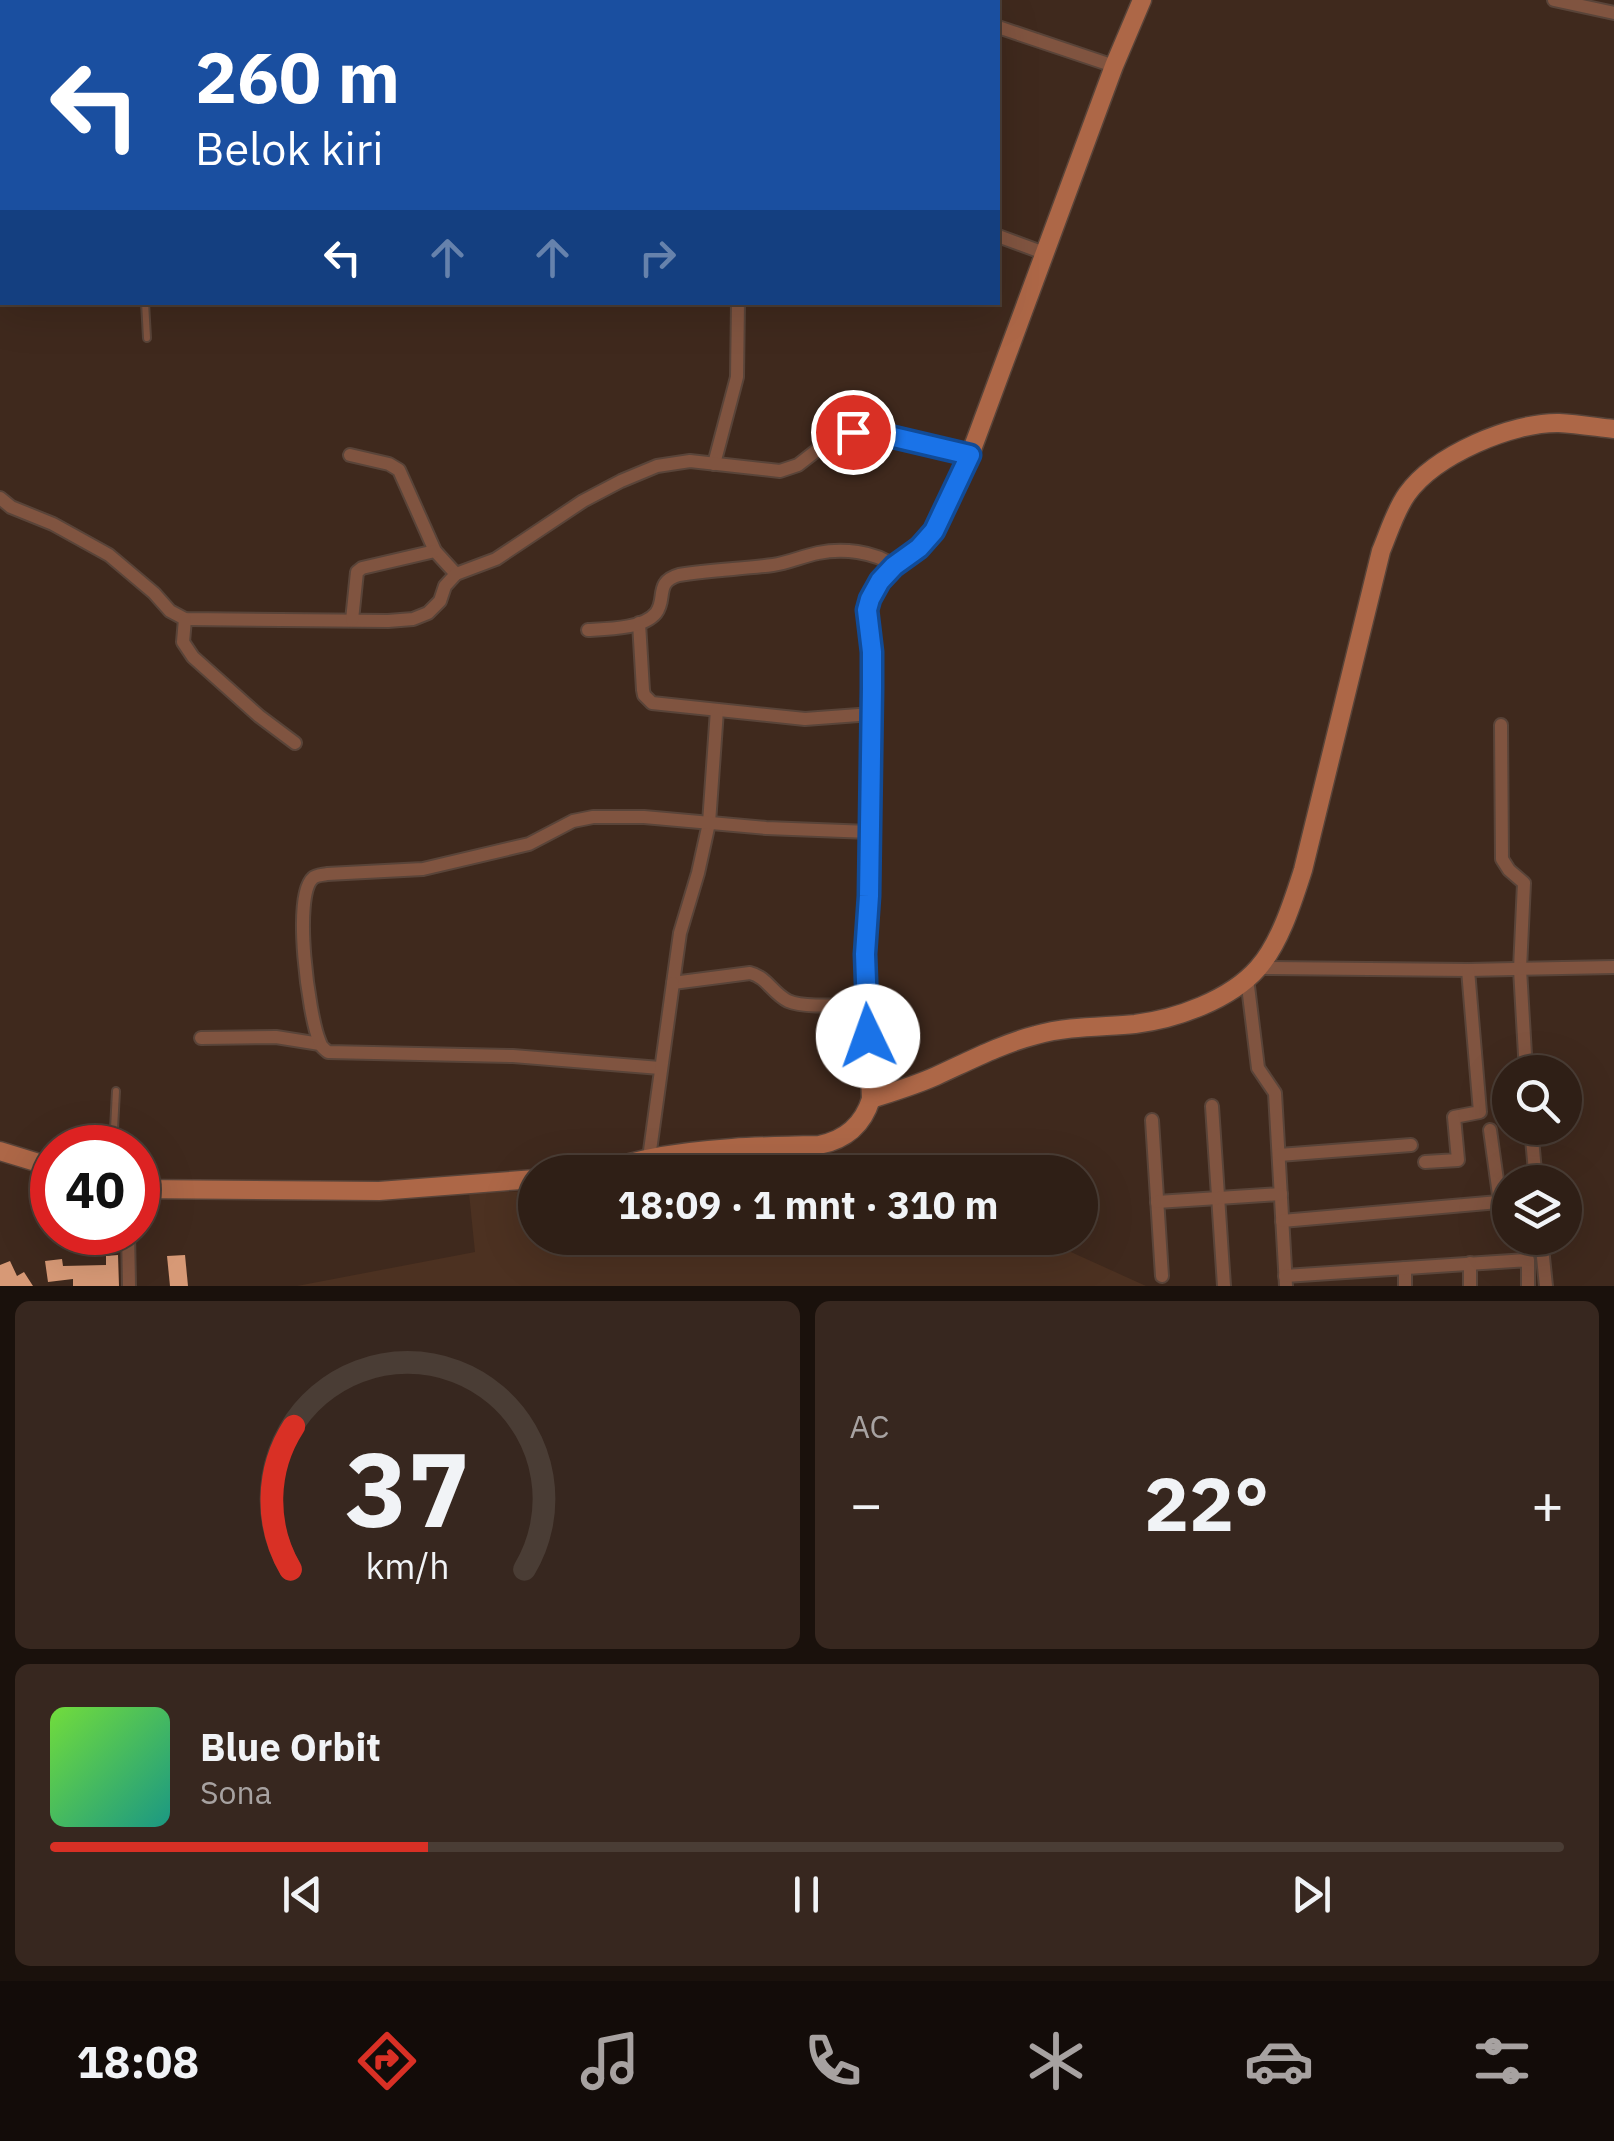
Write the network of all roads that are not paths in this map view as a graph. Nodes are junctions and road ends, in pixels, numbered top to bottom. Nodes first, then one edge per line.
1 (1142, 0) edge
2 (1554, 0) edge
3 (1614, 13) edge
4 (1000, 28) edge
5 (1114, 66) junction
6 (1000, 237) edge
7 (1044, 253) junction
8 (144, 305) edge
9 (738, 305) edge
10 (147, 338) dead end
11 (1614, 429) edge
12 (350, 454) dead end
13 (970, 455) junction
14 (714, 464) junction
15 (0, 498) edge
16 (435, 551) junction
17 (894, 566) junction
18 (456, 574) junction
19 (185, 619) junction
20 (352, 620) junction
21 (639, 624) junction
22 (588, 630) dead end
23 (717, 710) junction
24 (872, 714) junction
25 (1501, 725) dead end
26 (295, 742) dead end
27 (709, 823) junction
28 (870, 832) junction
29 (1614, 967) edge
30 (1520, 969) junction
31 (1468, 970) junction
32 (1253, 973) junction
33 (673, 983) junction
34 (867, 1004) junction
35 (201, 1038) dead end
36 (320, 1044) junction
37 (1525, 1055) edge
38 (660, 1068) junction
39 (116, 1091) dead end
40 (871, 1099) junction
41 (1212, 1106) dead end
42 (1152, 1120) dead end
43 (114, 1125) edge
44 (1490, 1130) dead end
45 (1411, 1145) dead end
46 (0, 1151) edge
47 (650, 1155) edge
48 (673, 1155) edge
49 (1279, 1155) junction
50 (30, 1160) edge
51 (1425, 1162) dead end
52 (1497, 1165) edge
53 (518, 1181) edge
54 (160, 1189) edge
55 (1281, 1194) junction
56 (1218, 1198) junction
57 (1157, 1202) junction
58 (1492, 1203) edge
59 (1282, 1221) junction
60 (128, 1255) edge
61 (1543, 1255) edge
62 (1470, 1264) junction
63 (1406, 1268) junction
64 (1162, 1276) dead end
65 (1348, 1279) edge
66 (1286, 1281) edge
67 (129, 1286) edge
68 (1224, 1286) edge
69 (1406, 1286) edge
70 (1470, 1286) edge
71 (1528, 1286) edge
72 (1546, 1286) edge

1 - 5 street
2 - 3 street
4 - 5 street
5 - 7 street
6 - 7 street
7 - 13 street
8 - 10 lane
9 - 14 street
11 - 32 street
12 - 16 street
13 - 14 street
13 - 17 street
14 - 18 street
15 - 19 street
16 - 18 street
16 - 20 street
17 - 21 street
17 - 24 street
18 - 20 street
19 - 20 street
19 - 26 street
21 - 22 street
21 - 23 street
23 - 24 street
23 - 27 street
24 - 28 street
25 - 30 street
27 - 28 street
27 - 33 street
27 - 36 street
28 - 34 street
29 - 30 street
30 - 31 street
30 - 37 street
31 - 32 street
31 - 51 street
32 - 40 street
32 - 49 street
33 - 34 street
33 - 38 street
34 - 40 street
35 - 36 street
36 - 38 street
38 - 47 street
39 - 43 lane
40 - 48 street
41 - 56 street
42 - 57 street
44 - 52 street
45 - 49 street
46 - 50 street
49 - 55 street
53 - 54 street
55 - 56 street
55 - 59 street
56 - 57 street
56 - 68 street
57 - 64 street
58 - 59 street
59 - 66 street
60 - 67 street
61 - 72 street
62 - 63 street
62 - 70 street
62 - 71 street
63 - 65 street
63 - 69 street
65 - 66 street

